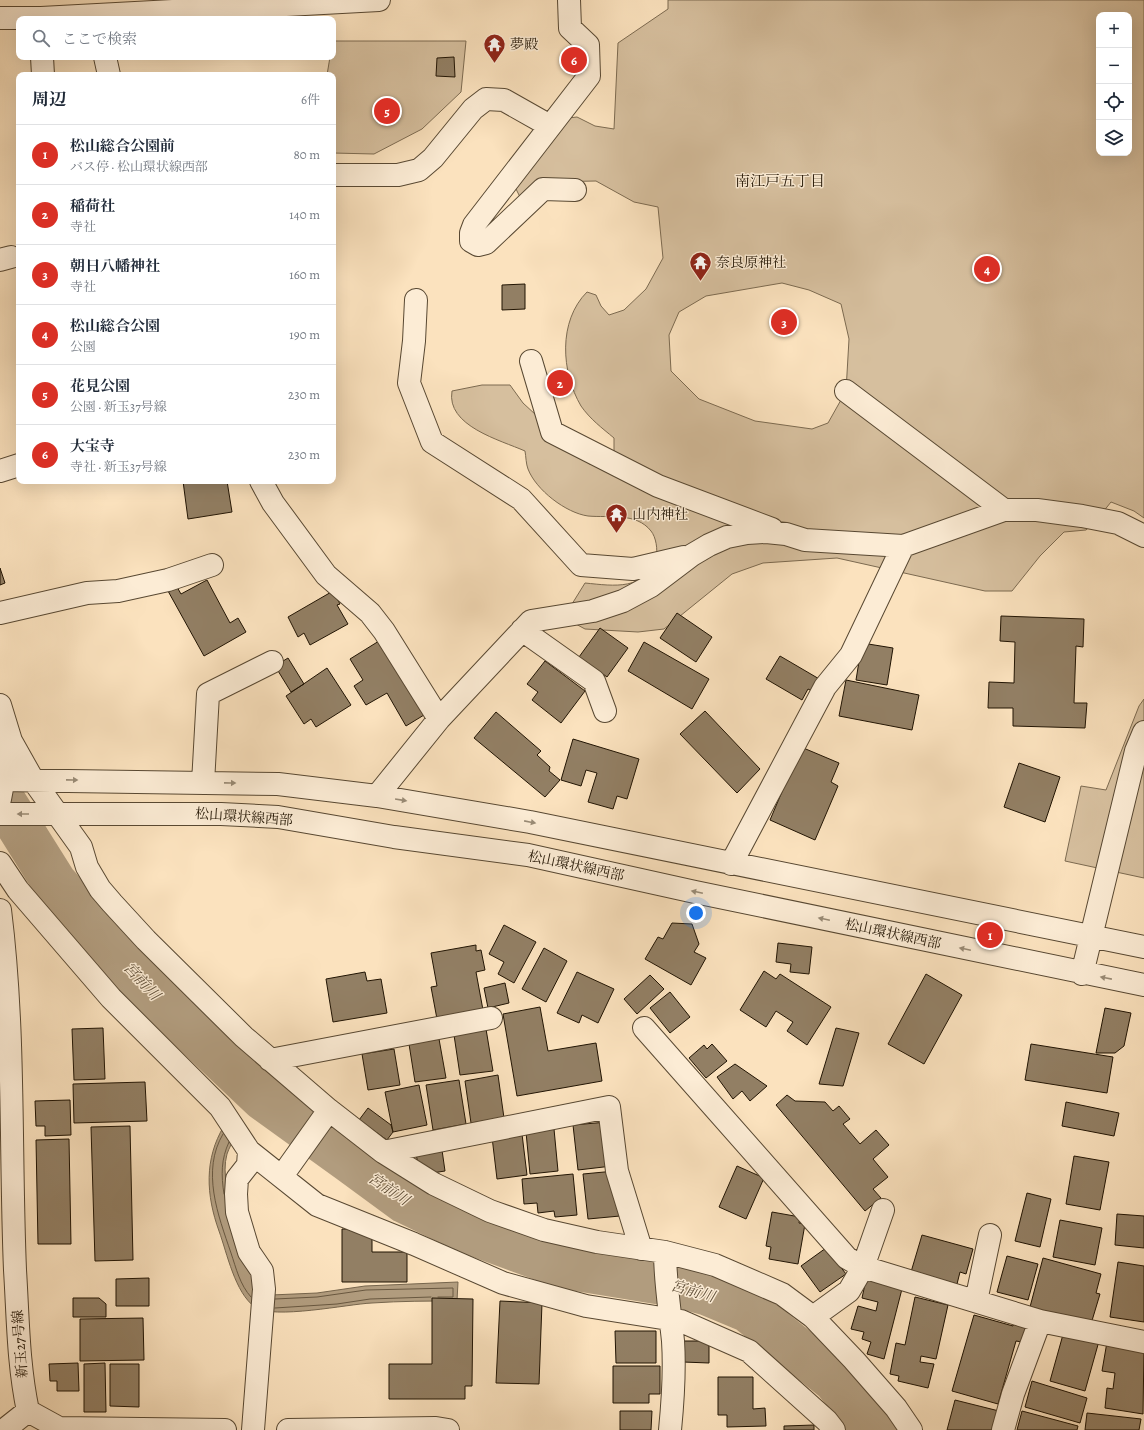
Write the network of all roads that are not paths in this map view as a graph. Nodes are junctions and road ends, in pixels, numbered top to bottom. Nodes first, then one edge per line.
1 (379, 0) edge
2 (569, 0) edge
3 (341, 1) edge
4 (196, 5) edge
5 (69, 8) edge
6 (47, 16) edge
7 (92, 16) edge
8 (103, 16) edge
9 (0, 18) edge
10 (16, 18) edge
11 (42, 60) edge
12 (106, 60) edge
13 (43, 72) edge
14 (109, 72) edge
15 (550, 126) junction
16 (336, 175) edge
17 (575, 190) dead end
18 (416, 300) dead end
19 (531, 361) dead end
20 (846, 391) dead end
21 (16, 466) edge
22 (0, 471) edge
23 (263, 484) edge
24 (1004, 510) junction
25 (786, 534) junction
26 (1144, 536) edge
27 (903, 546) junction
28 (692, 555) junction
29 (212, 565) dead end
30 (0, 613) edge
31 (522, 630) junction
32 (272, 662) dead end
33 (0, 705) edge
34 (605, 711) dead end
35 (439, 719) junction
36 (1144, 732) edge
37 (11, 774) edge
38 (203, 783) junction
39 (377, 796) junction
40 (0, 814) edge
41 (51, 814) junction
42 (0, 863) edge
43 (731, 864) junction
44 (0, 910) edge
45 (1091, 937) junction
46 (1144, 947) edge
47 (1082, 974) junction
48 (1144, 985) edge
49 (4, 1006) edge
50 (491, 1018) dead end
51 (644, 1028) dead end
52 (270, 1060) junction
53 (327, 1114) junction
54 (249, 1151) junction
55 (383, 1152) junction
56 (282, 1176) junction
57 (6, 1209) edge
58 (883, 1210) dead end
59 (990, 1235) dead end
60 (641, 1249) junction
61 (665, 1256) junction
62 (863, 1267) junction
63 (976, 1301) junction
64 (668, 1314) junction
65 (813, 1318) junction
66 (1040, 1321) junction
67 (1144, 1342) edge
68 (28, 1411) junction
69 (4, 1430) edge
70 (160, 1430) edge
71 (225, 1430) edge
72 (253, 1430) edge
73 (288, 1430) edge
74 (448, 1430) edge
75 (670, 1430) edge
76 (834, 1430) edge
77 (911, 1430) edge
78 (1003, 1430) edge

1 - 3 street
2 - 15 street
3 - 4 street
4 - 8 street
5 - 6 street
5 - 7 street
9 - 10 street
11 - 13 street
12 - 14 street
15 - 16 street
15 - 17 street
18 - 28 street
19 - 25 street
20 - 24 street
21 - 22 street
23 - 35 street
24 - 26 street
24 - 27 street
25 - 27 street
25 - 28 street
27 - 43 street
28 - 31 street
29 - 30 street
31 - 34 street
31 - 35 street
32 - 38 street
33 - 37 street
35 - 39 street
36 - 45 street
37 -> 38 street
37 - 41 street
38 -> 39 street
39 -> 43 street
41 -> 40 street, 松山環状線西部
47 -> 41 street, 松山環状線西部
41 - 52 street
42 - 54 street
43 - 45 street
44 - 49 street, 新玉27号線
45 - 46 street
45 - 47 street
48 -> 47 street, 松山環状線西部
49 - 57 street, 新玉27号線
50 - 52 street
51 - 62 street
52 - 53 street
53 - 55 street
53 - 56 street
54 - 56 street
54 - 72 street
55 - 60 street
55 - 60 street
56 - 64 street
57 - 68 street, 新玉27号線
58 - 62 street
59 - 63 street
60 - 61 street
61 - 64 street
61 - 65 street
62 - 63 street
62 - 65 street
63 - 66 street
64 - 75 street
64 - 76 street
65 - 77 street
66 - 67 street
66 - 78 street
68 - 69 street
68 - 70 street
70 - 71 street
73 - 74 street

